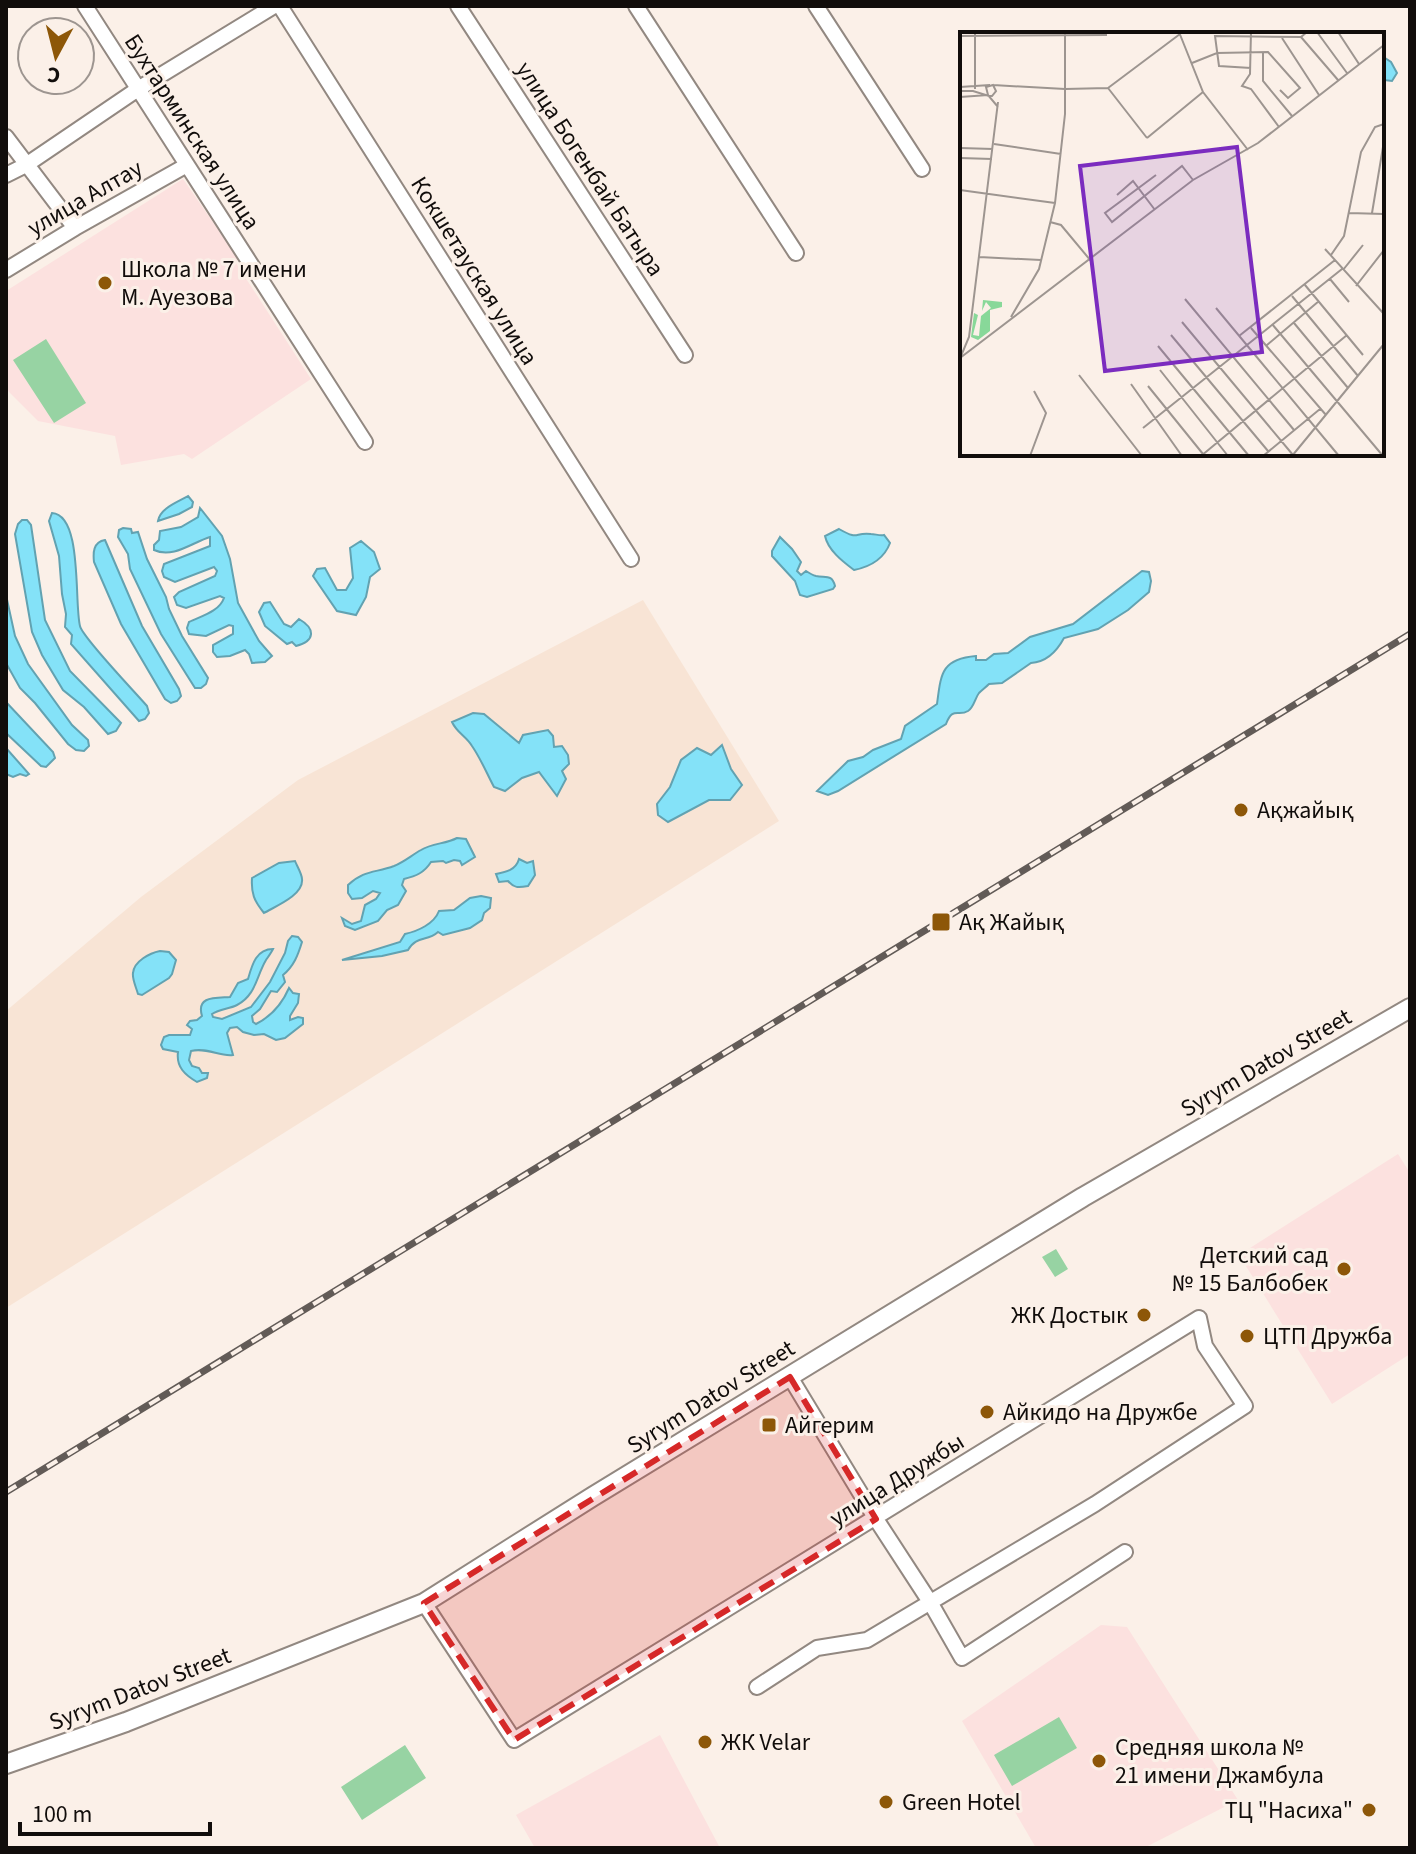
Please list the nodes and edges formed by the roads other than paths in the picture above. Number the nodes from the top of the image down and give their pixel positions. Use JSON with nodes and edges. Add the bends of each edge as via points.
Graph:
{"nodes":[{"id":1,"x":85,"y":6,"type":"edge"},
{"id":2,"x":277,"y":6,"type":"edge"},
{"id":3,"x":458,"y":6,"type":"edge"},
{"id":4,"x":636,"y":6,"type":"edge"},
{"id":5,"x":816,"y":6,"type":"edge"},
{"id":6,"x":138,"y":89,"type":"junction"},
{"id":7,"x":6,"y":137,"type":"edge"},
{"id":8,"x":26,"y":165,"type":"junction"},
{"id":9,"x":187,"y":165,"type":"junction"},
{"id":10,"x":922,"y":169,"type":"dead end"},
{"id":11,"x":6,"y":175,"type":"edge"},
{"id":12,"x":75,"y":228,"type":"junction"},
{"id":13,"x":796,"y":253,"type":"dead end"},
{"id":14,"x":6,"y":270,"type":"edge"},
{"id":15,"x":685,"y":355,"type":"dead end"},
{"id":16,"x":365,"y":442,"type":"dead end"},
{"id":17,"x":631,"y":559,"type":"dead end"},
{"id":18,"x":1410,"y":1008,"type":"edge"},
{"id":19,"x":790,"y":1377,"type":"junction"},
{"id":20,"x":876,"y":1519,"type":"junction"},
{"id":21,"x":1125,"y":1552,"type":"dead end"},
{"id":22,"x":930,"y":1602,"type":"junction"},
{"id":23,"x":424,"y":1603,"type":"junction"},
{"id":24,"x":757,"y":1687,"type":"dead end"},
{"id":25,"x":6,"y":1764,"type":"edge"}],
"edges":[{"from":1,"to":6,"type":"street","name":"Бухтарминская улица"},
{"from":2,"to":6,"type":"street"},
{"from":2,"to":17,"type":"street","name":"Кокшетауская улица"},
{"from":3,"to":15,"type":"street","name":"улица Богенбай Батыра"},
{"from":4,"to":13,"type":"street"},
{"from":5,"to":10,"type":"street"},
{"from":6,"to":8,"type":"street"},
{"from":6,"to":9,"type":"street","name":"Бухтарминская улица"},
{"from":7,"to":8,"type":"street"},
{"from":8,"to":11,"type":"street"},
{"from":8,"to":12,"type":"street"},
{"from":9,"to":12,"type":"street","name":"улица Алтау"},
{"from":9,"to":16,"type":"street","name":"Бухтарминская улица"},
{"from":12,"to":14,"type":"street","name":"улица Алтау"},
{"from":18,"to":19,"type":"main road","name":"Syrym Datov Street","via":[[1089,1192]]},
{"from":19,"to":20,"type":"street"},
{"from":19,"to":23,"type":"main road","name":"Syrym Datov Street"},
{"from":20,"to":22,"type":"street"},
{"from":20,"to":22,"type":"street","name":"улица Дружбы","via":[[1199,1318],[1205,1346],[1245,1406]]},
{"from":20,"to":23,"type":"street","name":"улица Дружбы","via":[[514,1740]]},
{"from":21,"to":22,"type":"street","via":[[962,1658]]},
{"from":22,"to":24,"type":"street","name":"улица Дружбы","via":[[867,1640],[817,1648]]},
{"from":23,"to":25,"type":"main road","name":"Syrym Datov Street"}]}
